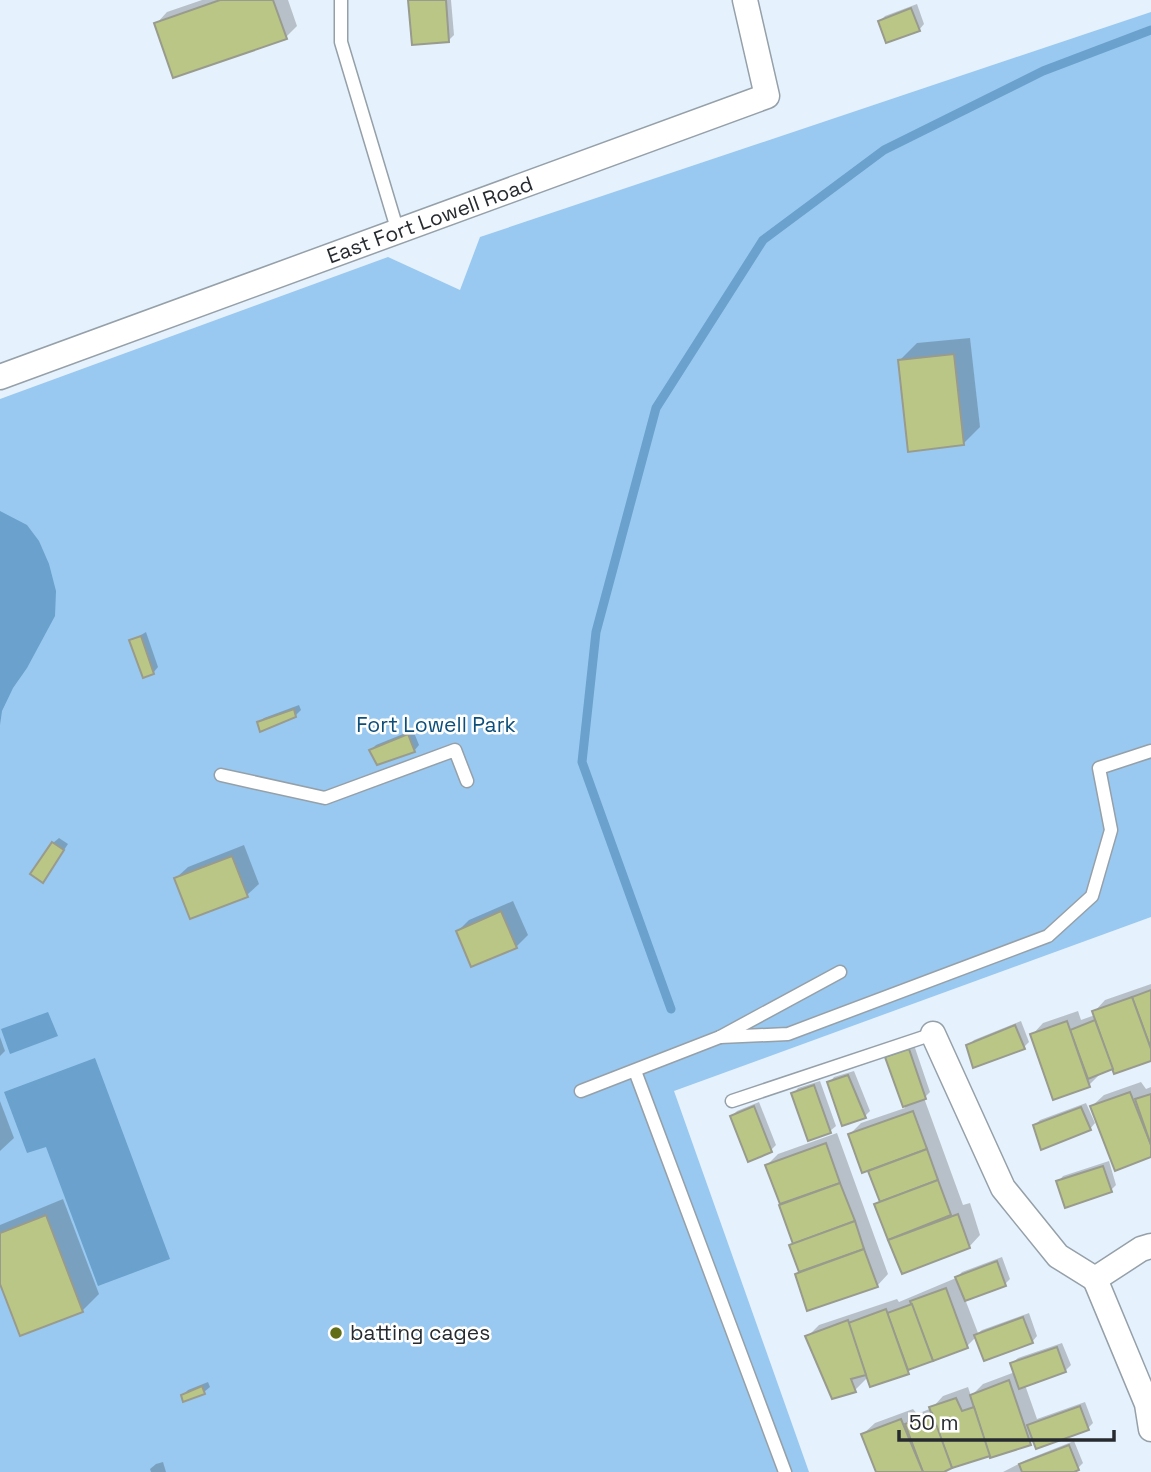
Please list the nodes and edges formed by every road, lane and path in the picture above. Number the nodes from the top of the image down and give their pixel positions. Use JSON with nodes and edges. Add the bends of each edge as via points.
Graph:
{"nodes":[{"id":1,"x":341,"y":0,"type":"edge"},
{"id":2,"x":745,"y":0,"type":"edge"},
{"id":3,"x":398,"y":232,"type":"junction"},
{"id":4,"x":0,"y":377,"type":"edge"},
{"id":5,"x":1151,"y":751,"type":"edge"},
{"id":6,"x":221,"y":775,"type":"dead end"},
{"id":7,"x":467,"y":781,"type":"dead end"},
{"id":8,"x":841,"y":972,"type":"dead end"},
{"id":9,"x":933,"y":1034,"type":"joint"},
{"id":10,"x":720,"y":1037,"type":"junction"},
{"id":11,"x":635,"y":1071,"type":"junction"},
{"id":12,"x":581,"y":1091,"type":"dead end"},
{"id":13,"x":732,"y":1101,"type":"dead end"},
{"id":14,"x":1151,"y":1246,"type":"edge"},
{"id":15,"x":1095,"y":1279,"type":"junction"},
{"id":16,"x":1151,"y":1429,"type":"edge"},
{"id":17,"x":785,"y":1472,"type":"edge"}],
"edges":[{"from":1,"to":3,"type":"lane","via":[[341,42]]},
{"from":2,"to":3,"type":"street","name":"East Fort Lowell Road","via":[[767,96]]},
{"from":3,"to":4,"type":"street","name":"East Fort Lowell Road"},
{"from":5,"to":10,"type":"lane","via":[[1099,768],[1111,830],[1092,896],[1048,936],[788,1034]]},
{"from":6,"to":7,"type":"lane","via":[[325,798],[455,750]]},
{"from":8,"to":10,"type":"lane"},
{"from":9,"to":13,"type":"lane"},
{"from":9,"to":15,"type":"street","via":[[1003,1188],[1058,1256]]},
{"from":10,"to":11,"type":"lane"},
{"from":11,"to":12,"type":"lane"},
{"from":11,"to":17,"type":"lane"},
{"from":14,"to":15,"type":"street"},
{"from":15,"to":16,"type":"street","via":[[1147,1405]]}]}
